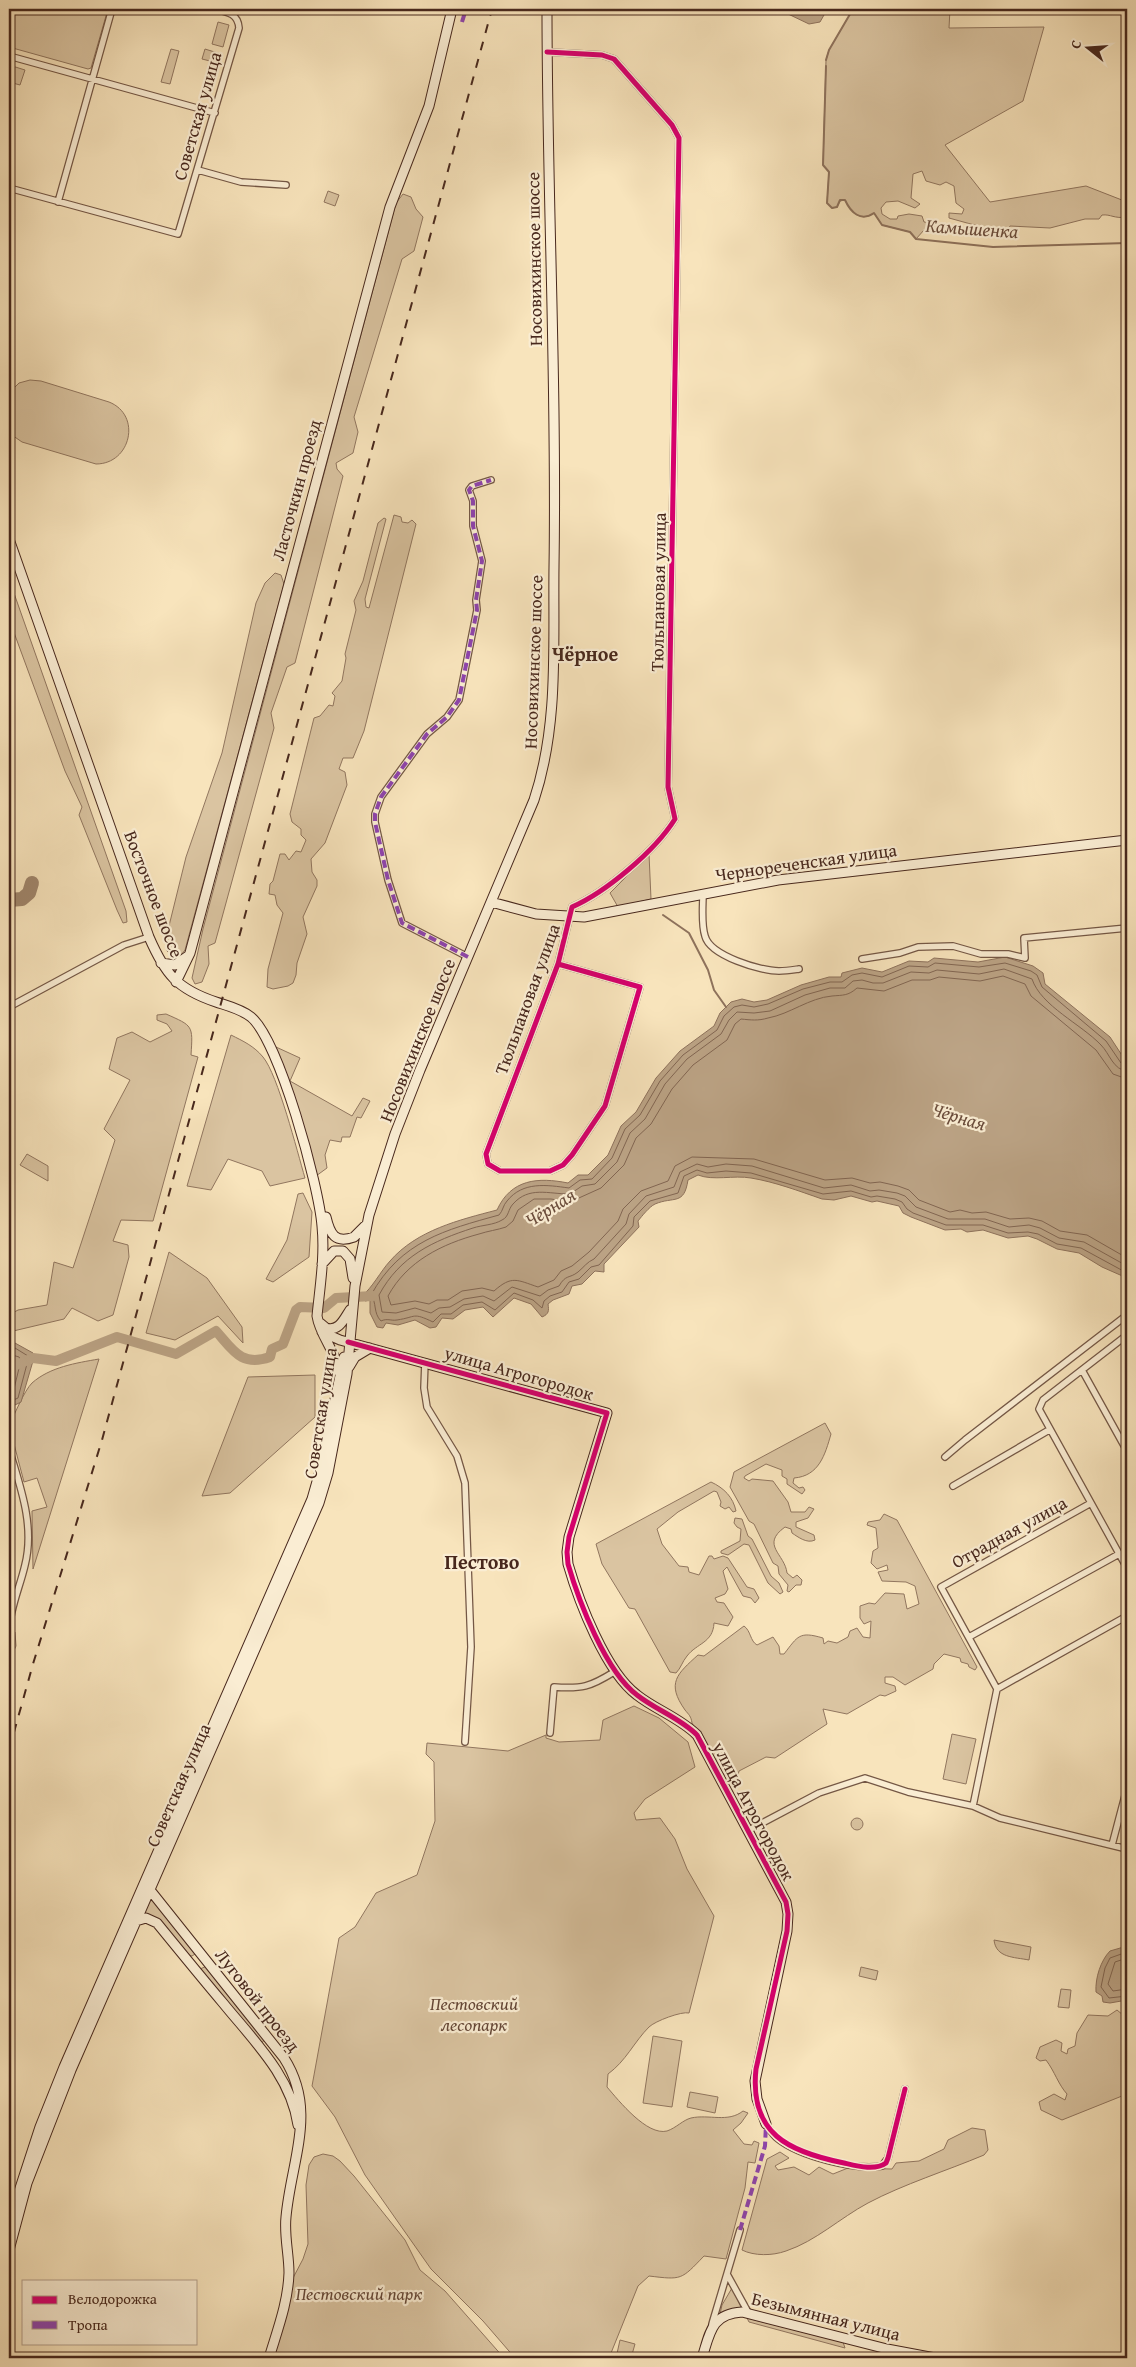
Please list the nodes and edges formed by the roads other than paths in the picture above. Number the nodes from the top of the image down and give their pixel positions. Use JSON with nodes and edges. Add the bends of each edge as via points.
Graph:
{"nodes":[{"id":1,"x":112,"y":9,"type":"edge"},
{"id":2,"x":214,"y":9,"type":"edge"},
{"id":3,"x":452,"y":9,"type":"edge"},
{"id":4,"x":547,"y":9,"type":"edge"},
{"id":5,"x":230,"y":11,"type":"edge"},
{"id":6,"x":547,"y":52,"type":"junction"},
{"id":7,"x":9,"y":56,"type":"edge"},
{"id":8,"x":93,"y":79,"type":"junction"},
{"id":9,"x":215,"y":113,"type":"junction"},
{"id":10,"x":198,"y":170,"type":"junction"},
{"id":11,"x":286,"y":185,"type":"dead end"},
{"id":12,"x":9,"y":188,"type":"edge"},
{"id":13,"x":58,"y":202,"type":"junction"},
{"id":14,"x":491,"y":480,"type":"dead end"},
{"id":15,"x":9,"y":539,"type":"edge"},
{"id":16,"x":1127,"y":840,"type":"edge"},
{"id":17,"x":703,"y":893,"type":"junction"},
{"id":18,"x":491,"y":902,"type":"junction"},
{"id":19,"x":572,"y":907,"type":"junction"},
{"id":20,"x":553,"y":916,"type":"junction"},
{"id":21,"x":571,"y":917,"type":"junction"},
{"id":22,"x":1127,"y":928,"type":"edge"},
{"id":23,"x":149,"y":937,"type":"junction"},
{"id":24,"x":190,"y":953,"type":"junction"},
{"id":25,"x":468,"y":957,"type":"junction"},
{"id":26,"x":862,"y":959,"type":"dead end"},
{"id":27,"x":161,"y":963,"type":"junction"},
{"id":28,"x":558,"y":964,"type":"junction"},
{"id":29,"x":799,"y":969,"type":"dead end"},
{"id":30,"x":176,"y":982,"type":"junction"},
{"id":31,"x":9,"y":1007,"type":"edge"},
{"id":32,"x":317,"y":1190,"type":"junction"},
{"id":33,"x":366,"y":1223,"type":"junction"},
{"id":34,"x":322,"y":1264,"type":"junction"},
{"id":35,"x":355,"y":1286,"type":"junction"},
{"id":36,"x":352,"y":1307,"type":"junction"},
{"id":37,"x":1127,"y":1314,"type":"edge"},
{"id":38,"x":317,"y":1315,"type":"junction"},
{"id":39,"x":322,"y":1332,"type":"junction"},
{"id":40,"x":1127,"y":1335,"type":"edge"},
{"id":41,"x":348,"y":1342,"type":"junction"},
{"id":42,"x":370,"y":1348,"type":"junction"},
{"id":43,"x":425,"y":1361,"type":"junction"},
{"id":44,"x":1082,"y":1370,"type":"junction"},
{"id":45,"x":343,"y":1373,"type":"junction"},
{"id":46,"x":1049,"y":1430,"type":"junction"},
{"id":47,"x":9,"y":1449,"type":"edge"},
{"id":48,"x":1127,"y":1451,"type":"edge"},
{"id":49,"x":945,"y":1457,"type":"dead end"},
{"id":50,"x":953,"y":1486,"type":"dead end"},
{"id":51,"x":1091,"y":1503,"type":"junction"},
{"id":52,"x":1119,"y":1554,"type":"junction"},
{"id":53,"x":1127,"y":1568,"type":"edge"},
{"id":54,"x":1127,"y":1616,"type":"edge"},
{"id":55,"x":9,"y":1631,"type":"edge"},
{"id":56,"x":968,"y":1637,"type":"junction"},
{"id":57,"x":9,"y":1644,"type":"edge"},
{"id":58,"x":9,"y":1652,"type":"edge"},
{"id":59,"x":614,"y":1672,"type":"junction"},
{"id":60,"x":997,"y":1689,"type":"junction"},
{"id":61,"x":550,"y":1733,"type":"dead end"},
{"id":62,"x":465,"y":1742,"type":"dead end"},
{"id":63,"x":1127,"y":1788,"type":"edge"},
{"id":64,"x":973,"y":1806,"type":"junction"},
{"id":65,"x":749,"y":1830,"type":"junction"},
{"id":66,"x":1112,"y":1846,"type":"junction"},
{"id":67,"x":1127,"y":1849,"type":"edge"},
{"id":68,"x":150,"y":1890,"type":"junction"},
{"id":69,"x":136,"y":1921,"type":"junction"},
{"id":70,"x":905,"y":2089,"type":"dead end"},
{"id":71,"x":766,"y":2124,"type":"joint"},
{"id":72,"x":298,"y":2146,"type":"junction"},
{"id":73,"x":9,"y":2222,"type":"edge"},
{"id":74,"x":740,"y":2230,"type":"dead end"},
{"id":75,"x":9,"y":2250,"type":"edge"},
{"id":76,"x":727,"y":2274,"type":"junction"},
{"id":77,"x":748,"y":2312,"type":"junction"},
{"id":78,"x":712,"y":2324,"type":"junction"},
{"id":79,"x":268,"y":2358,"type":"edge"},
{"id":80,"x":702,"y":2358,"type":"edge"},
{"id":81,"x":935,"y":2358,"type":"edge"}],
"edges":[{"from":1,"to":8,"type":"street"},
{"from":2,"to":5,"type":"street"},
{"from":3,"to":24,"type":"main road","name":"Ласточкин проезд","via":[[429,106],[390,207]]},
{"from":4,"to":6,"type":"main road","name":"Носовихинское шоссе"},
{"from":5,"to":9,"type":"street","name":"Советская улица","via":[[238,20],[239,28]]},
{"from":6,"to":18,"type":"main road","name":"Носовихинское шоссе","via":[[554,529],[551,716],[538,786]]},
{"from":6,"to":19,"type":"street","name":"Тюльпановая улица","via":[[602,55],[614,59],[672,125],[679,138],[668,787],[674,819],[659,840],[610,885]]},
{"from":7,"to":8,"type":"street"},
{"from":8,"to":9,"type":"street"},
{"from":8,"to":13,"type":"street"},
{"from":9,"to":10,"type":"street","name":"Советская улица"},
{"from":10,"to":11,"type":"street","via":[[241,182]]},
{"from":10,"to":13,"type":"street","name":"Советская улица","via":[[178,234]]},
{"from":12,"to":13,"type":"street"},
{"from":14,"to":25,"type":"street","via":[[469,490],[473,526],[482,561],[477,610],[459,700],[447,717],[427,734],[381,797],[374,822],[402,923]]},
{"from":15,"to":23,"type":"main road","name":"Восточное шоссе"},
{"from":16,"to":17,"type":"main road","name":"Чернореченская улица","via":[[817,875]]},
{"from":17,"to":21,"type":"main road","name":"Чернореченская улица","via":[[595,916]]},
{"from":17,"to":29,"type":"street","via":[[705,937],[712,947],[750,966],[780,971]]},
{"from":18,"to":20,"type":"main road","name":"Чернореченская улица"},
{"from":18,"to":25,"type":"main road","name":"Носовихинское шоссе"},
{"from":19,"to":20,"type":"street","name":"Тюльпановая улица"},
{"from":19,"to":21,"type":"street","name":"Тюльпановая улица"},
{"from":20,"to":21,"type":"main road","name":"Чернореченская улица"},
{"from":21,"to":28,"type":"street","name":"Тюльпановая улица"},
{"from":22,"to":26,"type":"street","via":[[1024,938],[1025,958],[981,954],[953,946],[918,947]]},
{"from":23,"to":27,"type":"main road","name":"Восточное шоссе"},
{"from":23,"to":31,"type":"street","via":[[124,945]]},
{"from":24,"to":27,"type":"main road","via":[[175,965]]},
{"from":24,"to":30,"type":"main road","name":"Ласточкин проезд"},
{"from":25,"to":33,"type":"main road","name":"Носовихинское шоссе","via":[[412,1089]]},
{"from":27,"to":30,"type":"main road","name":"Восточное шоссе"},
{"from":28,"to":28,"type":"street","name":"Тюльпановая улица","via":[[486,1154],[488,1164],[500,1171],[550,1171],[563,1165],[572,1155],[606,1106],[640,987]]},
{"from":30,"to":32,"type":"main road","name":"Восточное шоссе","via":[[195,995],[246,1014],[260,1026],[275,1055]]},
{"from":32,"to":33,"type":"main road","via":[[330,1232],[335,1238],[348,1240]]},
{"from":32,"to":34,"type":"main road","name":"Восточное шоссе","via":[[322,1226]]},
{"from":33,"to":35,"type":"main road","name":"Носовихинское шоссе"},
{"from":34,"to":35,"type":"main road","via":[[334,1251],[344,1251],[351,1262]]},
{"from":34,"to":38,"type":"main road","name":"Восточное шоссе"},
{"from":35,"to":36,"type":"main road","name":"Носовихинское шоссе"},
{"from":36,"to":38,"type":"main road","via":[[341,1324],[332,1329],[324,1327]]},
{"from":36,"to":41,"type":"main road","name":"Носовихинское шоссе"},
{"from":36,"to":42,"type":"main road","via":[[356,1333]]},
{"from":37,"to":49,"type":"street"},
{"from":38,"to":39,"type":"main road","name":"Восточное шоссе"},
{"from":39,"to":41,"type":"main road"},
{"from":39,"to":45,"type":"main road","name":"Восточное шоссе"},
{"from":40,"to":44,"type":"street"},
{"from":41,"to":42,"type":"main road","name":"улица Агрогородок"},
{"from":41,"to":45,"type":"main road","name":"Советская улица"},
{"from":42,"to":43,"type":"main road","name":"улица Агрогородок"},
{"from":42,"to":45,"type":"main road","via":[[355,1357]]},
{"from":43,"to":59,"type":"main road","name":"улица Агрогородок","via":[[607,1413],[569,1537],[567,1558],[602,1650]]},
{"from":43,"to":62,"type":"street","via":[[424,1388],[428,1407],[457,1456],[465,1483],[471,1647]]},
{"from":44,"to":46,"type":"street","via":[[1040,1405],[1040,1414]]},
{"from":44,"to":48,"type":"street"},
{"from":45,"to":68,"type":"main road","name":"Советская улица","via":[[328,1473],[319,1502]]},
{"from":45,"to":73,"type":"main road","name":"Советская улица","via":[[312,1499],[64,2068],[23,2172]]},
{"from":46,"to":50,"type":"street"},
{"from":46,"to":51,"type":"street"},
{"from":47,"to":55,"type":"street","via":[[26,1505],[28,1534],[26,1563],[9,1618]]},
{"from":51,"to":52,"type":"street"},
{"from":51,"to":56,"type":"street","name":"Отрадная улица","via":[[941,1587]]},
{"from":52,"to":53,"type":"street"},
{"from":52,"to":56,"type":"street"},
{"from":54,"to":60,"type":"street"},
{"from":56,"to":60,"type":"street"},
{"from":57,"to":58,"type":"street"},
{"from":59,"to":61,"type":"street","via":[[580,1688],[554,1687]]},
{"from":59,"to":65,"type":"main road","name":"улица Агрогородок","via":[[635,1694],[697,1735]]},
{"from":60,"to":64,"type":"street"},
{"from":63,"to":66,"type":"street"},
{"from":64,"to":65,"type":"street","via":[[858,1779],[819,1793]]},
{"from":64,"to":66,"type":"street","via":[[1000,1818]]},
{"from":65,"to":71,"type":"main road","name":"улица Агрогородок","via":[[784,1896],[788,1914],[755,2081],[757,2100]]},
{"from":66,"to":67,"type":"street"},
{"from":68,"to":69,"type":"main road","name":"Советская улица"},
{"from":68,"to":72,"type":"main road","name":"Луговой проезд","via":[[290,2068],[302,2108]]},
{"from":69,"to":72,"type":"main road","name":"Луговой проезд","via":[[146,1918],[157,1923],[258,2045],[286,2085],[298,2123]]},
{"from":69,"to":75,"type":"main road","name":"Советская улица","via":[[46,2130]]},
{"from":70,"to":71,"type":"street","name":"улица Агрогородок","via":[[888,2158],[882,2166],[856,2165],[804,2153],[777,2139]]},
{"from":72,"to":79,"type":"main road","name":"Луговой проезд","via":[[285,2219],[288,2285],[285,2306]]},
{"from":74,"to":76,"type":"street"},
{"from":76,"to":77,"type":"street"},
{"from":76,"to":78,"type":"street"},
{"from":77,"to":78,"type":"main road","name":"Безымянная улица","via":[[730,2314]]},
{"from":77,"to":81,"type":"main road","name":"Безымянная улица","via":[[886,2349]]},
{"from":78,"to":80,"type":"main road"}]}
